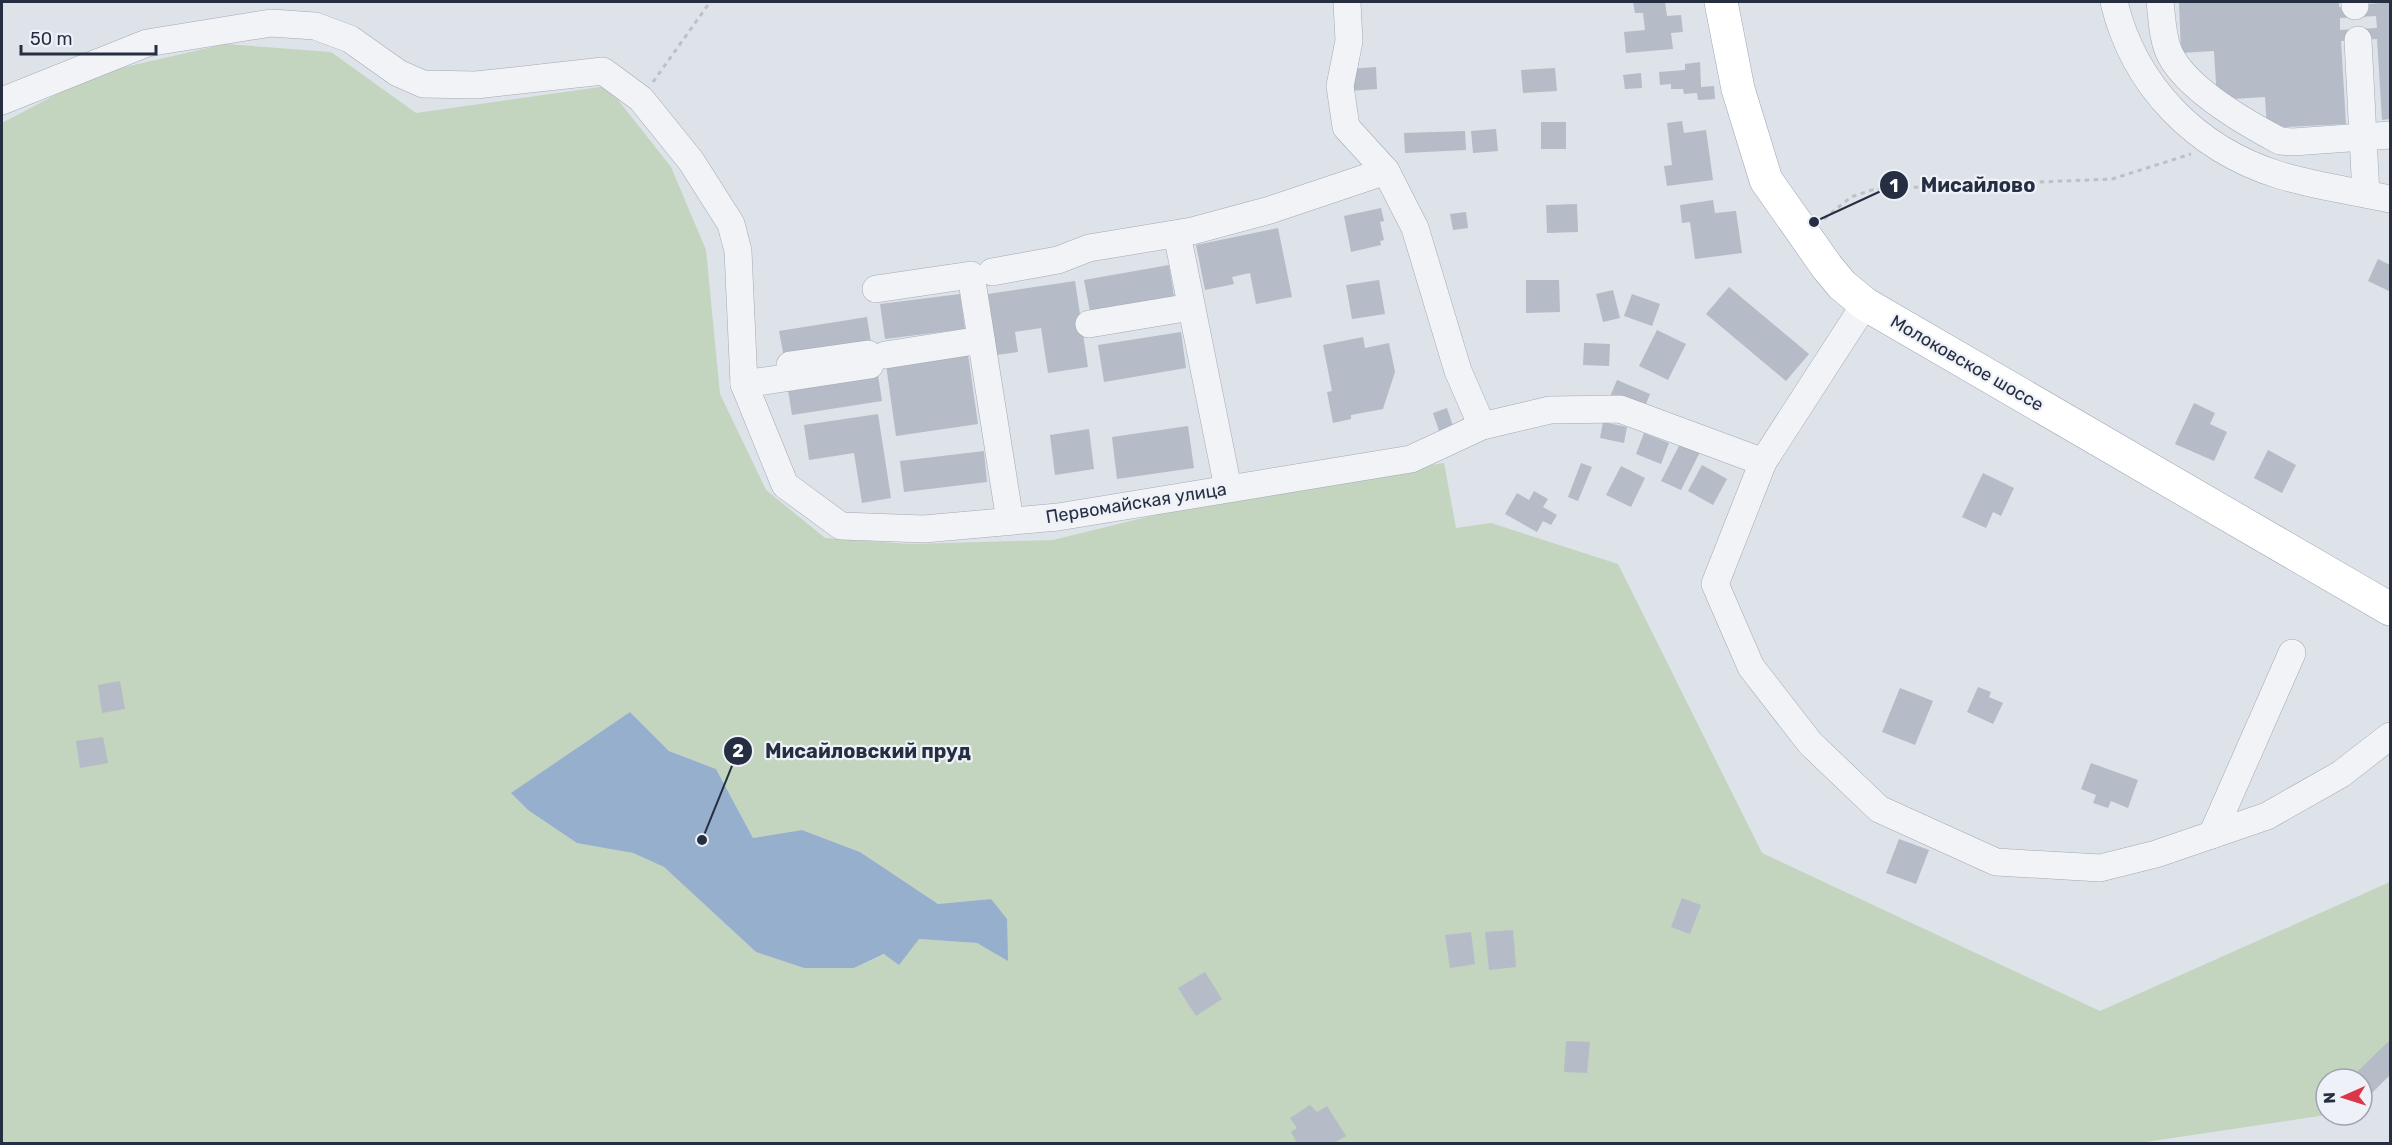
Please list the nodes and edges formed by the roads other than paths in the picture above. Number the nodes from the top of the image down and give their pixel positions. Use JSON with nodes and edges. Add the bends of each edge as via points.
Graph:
{"nodes":[{"id":1,"x":1347,"y":2,"type":"edge"},
{"id":2,"x":1721,"y":2,"type":"edge"},
{"id":3,"x":2115,"y":2,"type":"edge"},
{"id":4,"x":2160,"y":2,"type":"edge"},
{"id":5,"x":2356,"y":19,"type":"edge"},
{"id":6,"x":2,"y":101,"type":"edge"},
{"id":7,"x":2391,"y":135,"type":"edge"},
{"id":8,"x":2363,"y":136,"type":"junction"},
{"id":9,"x":1386,"y":171,"type":"junction"},
{"id":10,"x":2378,"y":196,"type":"edge"},
{"id":11,"x":1177,"y":234,"type":"junction"},
{"id":12,"x":992,"y":272,"type":"dead end"},
{"id":13,"x":876,"y":289,"type":"dead end"},
{"id":14,"x":1865,"y":304,"type":"junction"},
{"id":15,"x":1191,"y":307,"type":"junction"},
{"id":16,"x":1089,"y":324,"type":"dead end"},
{"id":17,"x":981,"y":340,"type":"junction"},
{"id":18,"x":885,"y":355,"type":"dead end"},
{"id":19,"x":792,"y":377,"type":"dead end"},
{"id":20,"x":744,"y":384,"type":"junction"},
{"id":21,"x":1482,"y":426,"type":"junction"},
{"id":22,"x":1763,"y":462,"type":"junction"},
{"id":23,"x":1228,"y":488,"type":"junction"},
{"id":24,"x":1010,"y":521,"type":"junction"},
{"id":25,"x":2378,"y":603,"type":"edge"},
{"id":26,"x":2391,"y":615,"type":"edge"},
{"id":27,"x":2292,"y":654,"type":"dead end"},
{"id":28,"x":2391,"y":736,"type":"edge"},
{"id":29,"x":2212,"y":835,"type":"junction"}],
"edges":[{"from":1,"to":9,"type":"street","via":[[1349,41],[1340,86],[1346,127]]},
{"from":2,"to":14,"type":"main road","name":"Молоковское шоссе","via":[[1738,89],[1766,180],[1827,267]]},
{"from":3,"to":10,"type":"street","via":[[2130,51],[2155,92],[2208,142],[2278,175]]},
{"from":4,"to":8,"type":"street","via":[[2167,49],[2177,66],[2206,93],[2280,141]]},
{"from":5,"to":8,"type":"street"},
{"from":6,"to":20,"type":"street","name":"Первомайская улица","via":[[147,43],[270,23],[315,26],[350,39],[398,73],[423,84],[476,85],[603,71],[641,99],[691,161],[732,224],[738,251]]},
{"from":7,"to":8,"type":"street"},
{"from":8,"to":10,"type":"street"},
{"from":9,"to":11,"type":"street","via":[[1270,210]]},
{"from":9,"to":21,"type":"street","via":[[1415,228],[1458,371]]},
{"from":11,"to":12,"type":"street","via":[[1089,248],[1058,261]]},
{"from":11,"to":15,"type":"street"},
{"from":13,"to":17,"type":"street","via":[[971,275]]},
{"from":14,"to":22,"type":"street"},
{"from":14,"to":25,"type":"main road","name":"Молоковское шоссе"},
{"from":15,"to":16,"type":"street"},
{"from":15,"to":23,"type":"street"},
{"from":17,"to":18,"type":"street"},
{"from":17,"to":24,"type":"street"},
{"from":19,"to":20,"type":"street"},
{"from":20,"to":24,"type":"street","name":"Первомайская улица","via":[[785,484],[840,526],[924,529]]},
{"from":21,"to":22,"type":"street","name":"Первомайская улица","via":[[1550,410],[1620,409]]},
{"from":21,"to":23,"type":"street","name":"Первомайская улица","via":[[1411,459]]},
{"from":22,"to":29,"type":"street","via":[[1715,584],[1751,667],[1810,743],[1879,809],[1996,862],[2100,868]]},
{"from":23,"to":24,"type":"street","name":"Первомайская улица","via":[[1058,517]]},
{"from":25,"to":26,"type":"main road","name":"Молоковское шоссе"},
{"from":27,"to":29,"type":"street"},
{"from":28,"to":29,"type":"street","via":[[2341,774],[2267,816]]}]}
